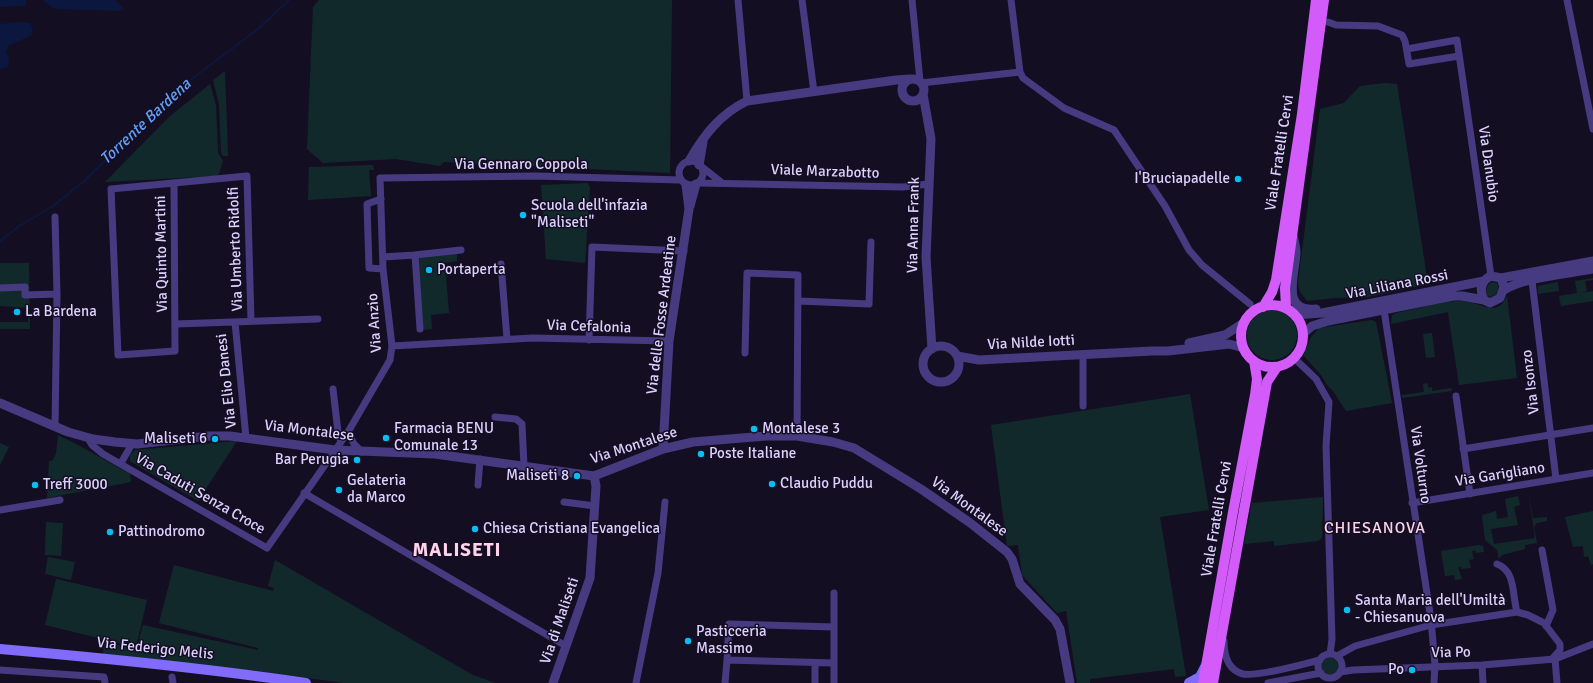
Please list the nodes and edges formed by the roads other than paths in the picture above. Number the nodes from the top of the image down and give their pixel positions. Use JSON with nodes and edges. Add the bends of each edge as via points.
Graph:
{"nodes":[{"id":1,"x":738,"y":0,"type":"edge"},
{"id":2,"x":802,"y":0,"type":"edge"},
{"id":3,"x":912,"y":0,"type":"edge"},
{"id":4,"x":1012,"y":0,"type":"edge"},
{"id":5,"x":1316,"y":0,"type":"edge"},
{"id":6,"x":1324,"y":0,"type":"edge"},
{"id":7,"x":1567,"y":0,"type":"edge"},
{"id":8,"x":1328,"y":22,"type":"dead end"},
{"id":9,"x":1407,"y":49,"type":"junction"},
{"id":10,"x":1459,"y":56,"type":"junction"},
{"id":11,"x":1020,"y":72,"type":"junction"},
{"id":12,"x":880,"y":83,"type":"junction"},
{"id":13,"x":920,"y":83,"type":"junction"},
{"id":14,"x":1593,"y":87,"type":"edge"},
{"id":15,"x":1585,"y":88,"type":"junction"},
{"id":16,"x":814,"y":92,"type":"junction"},
{"id":17,"x":902,"y":94,"type":"junction"},
{"id":18,"x":747,"y":101,"type":"junction"},
{"id":19,"x":911,"y":101,"type":"junction"},
{"id":20,"x":926,"y":120,"type":"junction"},
{"id":21,"x":1593,"y":129,"type":"edge"},
{"id":22,"x":704,"y":139,"type":"junction"},
{"id":23,"x":689,"y":161,"type":"junction"},
{"id":24,"x":700,"y":166,"type":"junction"},
{"id":25,"x":678,"y":173,"type":"junction"},
{"id":26,"x":380,"y":178,"type":"joint"},
{"id":27,"x":661,"y":180,"type":"junction"},
{"id":28,"x":722,"y":182,"type":"junction"},
{"id":29,"x":683,"y":183,"type":"junction"},
{"id":30,"x":174,"y":184,"type":"junction"},
{"id":31,"x":698,"y":184,"type":"junction"},
{"id":32,"x":928,"y":184,"type":"junction"},
{"id":33,"x":381,"y":199,"type":"junction"},
{"id":34,"x":689,"y":209,"type":"junction"},
{"id":35,"x":55,"y":217,"type":"dead end"},
{"id":36,"x":1293,"y":236,"type":"junction"},
{"id":37,"x":871,"y":242,"type":"dead end"},
{"id":38,"x":461,"y":250,"type":"dead end"},
{"id":39,"x":684,"y":250,"type":"junction"},
{"id":40,"x":415,"y":255,"type":"junction"},
{"id":41,"x":383,"y":257,"type":"junction"},
{"id":42,"x":1593,"y":261,"type":"edge"},
{"id":43,"x":501,"y":264,"type":"dead end"},
{"id":44,"x":384,"y":269,"type":"junction"},
{"id":45,"x":1593,"y":269,"type":"edge"},
{"id":46,"x":1501,"y":278,"type":"junction"},
{"id":47,"x":1488,"y":279,"type":"junction"},
{"id":48,"x":1532,"y":281,"type":"junction"},
{"id":49,"x":0,"y":288,"type":"edge"},
{"id":50,"x":1504,"y":290,"type":"junction"},
{"id":51,"x":57,"y":294,"type":"junction"},
{"id":52,"x":1484,"y":300,"type":"junction"},
{"id":53,"x":798,"y":302,"type":"junction"},
{"id":54,"x":1250,"y":304,"type":"dead end"},
{"id":55,"x":1263,"y":307,"type":"junction"},
{"id":56,"x":1357,"y":307,"type":"junction"},
{"id":57,"x":1286,"y":308,"type":"junction"},
{"id":58,"x":1384,"y":310,"type":"junction"},
{"id":59,"x":1295,"y":315,"type":"junction"},
{"id":60,"x":1317,"y":318,"type":"junction"},
{"id":61,"x":318,"y":319,"type":"dead end"},
{"id":62,"x":252,"y":321,"type":"junction"},
{"id":63,"x":235,"y":322,"type":"junction"},
{"id":64,"x":1245,"y":322,"type":"junction"},
{"id":65,"x":176,"y":324,"type":"junction"},
{"id":66,"x":420,"y":329,"type":"dead end"},
{"id":67,"x":932,"y":330,"type":"junction"},
{"id":68,"x":1303,"y":334,"type":"junction"},
{"id":69,"x":507,"y":339,"type":"junction"},
{"id":70,"x":589,"y":340,"type":"junction"},
{"id":71,"x":669,"y":341,"type":"junction"},
{"id":72,"x":392,"y":346,"type":"junction"},
{"id":73,"x":943,"y":346,"type":"junction"},
{"id":74,"x":1244,"y":348,"type":"junction"},
{"id":75,"x":932,"y":349,"type":"junction"},
{"id":76,"x":1152,"y":350,"type":"junction"},
{"id":77,"x":745,"y":353,"type":"dead end"},
{"id":78,"x":1083,"y":354,"type":"junction"},
{"id":79,"x":957,"y":356,"type":"junction"},
{"id":80,"x":1294,"y":358,"type":"junction"},
{"id":81,"x":979,"y":360,"type":"junction"},
{"id":82,"x":1254,"y":361,"type":"junction"},
{"id":83,"x":1276,"y":367,"type":"junction"},
{"id":84,"x":958,"y":368,"type":"junction"},
{"id":85,"x":333,"y":389,"type":"dead end"},
{"id":86,"x":1456,"y":396,"type":"dead end"},
{"id":87,"x":0,"y":403,"type":"edge"},
{"id":88,"x":1083,"y":406,"type":"dead end"},
{"id":89,"x":495,"y":417,"type":"dead end"},
{"id":90,"x":55,"y":427,"type":"junction"},
{"id":91,"x":1593,"y":428,"type":"edge"},
{"id":92,"x":348,"y":432,"type":"junction"},
{"id":93,"x":1550,"y":435,"type":"junction"},
{"id":94,"x":797,"y":436,"type":"junction"},
{"id":95,"x":88,"y":438,"type":"junction"},
{"id":96,"x":246,"y":438,"type":"junction"},
{"id":97,"x":342,"y":442,"type":"junction"},
{"id":98,"x":132,"y":444,"type":"junction"},
{"id":99,"x":663,"y":449,"type":"junction"},
{"id":100,"x":1463,"y":449,"type":"junction"},
{"id":101,"x":335,"y":450,"type":"junction"},
{"id":102,"x":362,"y":452,"type":"junction"},
{"id":103,"x":480,"y":459,"type":"junction"},
{"id":104,"x":121,"y":463,"type":"junction"},
{"id":105,"x":524,"y":466,"type":"junction"},
{"id":106,"x":1593,"y":473,"type":"edge"},
{"id":107,"x":594,"y":476,"type":"junction"},
{"id":108,"x":1556,"y":479,"type":"junction"},
{"id":109,"x":478,"y":485,"type":"dead end"},
{"id":110,"x":304,"y":493,"type":"junction"},
{"id":111,"x":1470,"y":494,"type":"junction"},
{"id":112,"x":60,"y":500,"type":"dead end"},
{"id":113,"x":564,"y":502,"type":"dead end"},
{"id":114,"x":665,"y":502,"type":"dead end"},
{"id":115,"x":1412,"y":503,"type":"junction"},
{"id":116,"x":595,"y":506,"type":"junction"},
{"id":117,"x":0,"y":510,"type":"edge"},
{"id":118,"x":1542,"y":550,"type":"dead end"},
{"id":119,"x":1497,"y":564,"type":"dead end"},
{"id":120,"x":834,"y":594,"type":"dead end"},
{"id":121,"x":1517,"y":612,"type":"junction"},
{"id":122,"x":1431,"y":624,"type":"junction"},
{"id":123,"x":1546,"y":626,"type":"junction"},
{"id":124,"x":834,"y":627,"type":"junction"},
{"id":125,"x":1223,"y":634,"type":"junction"},
{"id":126,"x":1593,"y":644,"type":"edge"},
{"id":127,"x":566,"y":646,"type":"junction"},
{"id":128,"x":0,"y":649,"type":"edge"},
{"id":129,"x":1334,"y":655,"type":"junction"},
{"id":130,"x":1556,"y":658,"type":"junction"},
{"id":131,"x":726,"y":660,"type":"junction"},
{"id":132,"x":1320,"y":660,"type":"junction"},
{"id":133,"x":1207,"y":662,"type":"junction"},
{"id":134,"x":815,"y":663,"type":"junction"},
{"id":135,"x":834,"y":663,"type":"junction"},
{"id":136,"x":1435,"y":665,"type":"junction"},
{"id":137,"x":1482,"y":665,"type":"junction"},
{"id":138,"x":0,"y":670,"type":"edge"},
{"id":139,"x":1321,"y":673,"type":"junction"},
{"id":140,"x":1340,"y":673,"type":"junction"},
{"id":141,"x":104,"y":680,"type":"edge"},
{"id":142,"x":1330,"y":680,"type":"edge"},
{"id":143,"x":554,"y":682,"type":"edge"},
{"id":144,"x":306,"y":683,"type":"edge"},
{"id":145,"x":636,"y":683,"type":"edge"},
{"id":146,"x":726,"y":683,"type":"edge"},
{"id":147,"x":815,"y":683,"type":"edge"},
{"id":148,"x":834,"y":683,"type":"edge"},
{"id":149,"x":1070,"y":683,"type":"edge"},
{"id":150,"x":1189,"y":683,"type":"edge"},
{"id":151,"x":1203,"y":683,"type":"edge"},
{"id":152,"x":1213,"y":683,"type":"edge"},
{"id":153,"x":1268,"y":683,"type":"edge"},
{"id":154,"x":1340,"y":683,"type":"edge"},
{"id":155,"x":1434,"y":683,"type":"edge"},
{"id":156,"x":1483,"y":683,"type":"edge"},
{"id":157,"x":1556,"y":683,"type":"edge"}],
"edges":[{"from":1,"to":18,"type":"street"},
{"from":2,"to":16,"type":"street"},
{"from":3,"to":13,"type":"street"},
{"from":4,"to":11,"type":"street"},
{"from":5,"to":55,"type":"main road","name":"Viale Fratelli Cervi","via":[[1302,114],[1276,280]]},
{"from":6,"to":36,"type":"main road","name":"Viale Fratelli Cervi"},
{"from":7,"to":15,"type":"street"},
{"from":8,"to":9,"type":"street","via":[[1336,26],[1378,26],[1392,30],[1402,35]]},
{"from":9,"to":10,"type":"street","via":[[1409,64]]},
{"from":9,"to":10,"type":"street","name":"Via Danubio","via":[[1457,40]]},
{"from":10,"to":47,"type":"street","name":"Via Danubio"},
{"from":11,"to":13,"type":"street"},
{"from":11,"to":54,"type":"street","via":[[1023,78],[1064,108],[1114,130],[1164,206],[1189,250],[1202,265]]},
{"from":12,"to":13,"type":"street"},
{"from":12,"to":16,"type":"street"},
{"from":12,"to":17,"type":"street","name":"Via Anna Frank","via":[[892,86]]},
{"from":13,"to":17,"type":"street","via":[[902,87]]},
{"from":13,"to":19,"type":"street","via":[[918,100]]},
{"from":13,"to":20,"type":"street","name":"Via Anna Frank"},
{"from":14,"to":15,"type":"street"},
{"from":15,"to":21,"type":"street"},
{"from":16,"to":18,"type":"street"},
{"from":17,"to":19,"type":"street","name":"Via Anna Frank"},
{"from":18,"to":22,"type":"street","via":[[720,118]]},
{"from":19,"to":20,"type":"street","name":"Via Anna Frank"},
{"from":20,"to":32,"type":"street","name":"Via Anna Frank","via":[[931,140]]},
{"from":22,"to":23,"type":"street"},
{"from":22,"to":24,"type":"street"},
{"from":23,"to":24,"type":"street"},
{"from":23,"to":25,"type":"street","via":[[680,166]]},
{"from":24,"to":28,"type":"street"},
{"from":24,"to":31,"type":"street","via":[[702,177]]},
{"from":25,"to":27,"type":"street","name":"Via Gennaro Coppola"},
{"from":25,"to":29,"type":"street"},
{"from":26,"to":27,"type":"street","name":"Via Gennaro Coppola","via":[[536,176]]},
{"from":26,"to":33,"type":"street","name":"Via Anzio"},
{"from":27,"to":29,"type":"street","name":"Via Gennaro Coppola"},
{"from":28,"to":31,"type":"street","name":"Viale Marzabotto"},
{"from":28,"to":32,"type":"street","name":"Viale Marzabotto","via":[[903,187]]},
{"from":29,"to":31,"type":"street"},
{"from":29,"to":34,"type":"street","name":"Via delle Fosse Ardeatine"},
{"from":30,"to":62,"type":"street","name":"Via Umberto Ridolfi","via":[[247,176]]},
{"from":30,"to":65,"type":"street","name":"Via Quinto Martini"},
{"from":30,"to":65,"type":"street","name":"Via Quinto Martini","via":[[111,188],[118,355],[175,351]]},
{"from":31,"to":34,"type":"street","name":"Via delle Fosse Ardeatine"},
{"from":32,"to":67,"type":"street","name":"Via Anna Frank","via":[[927,292]]},
{"from":33,"to":41,"type":"street","name":"Via Anzio"},
{"from":33,"to":44,"type":"street","via":[[367,204],[369,268]]},
{"from":34,"to":39,"type":"street","name":"Via delle Fosse Ardeatine"},
{"from":35,"to":51,"type":"street"},
{"from":36,"to":56,"type":"street","via":[[1296,252],[1292,291],[1295,302],[1311,310],[1338,305]]},
{"from":36,"to":57,"type":"main road","name":"Viale Fratelli Cervi","via":[[1285,288]]},
{"from":37,"to":53,"type":"street","via":[[869,304]]},
{"from":38,"to":40,"type":"street"},
{"from":39,"to":70,"type":"street","via":[[592,247]]},
{"from":39,"to":71,"type":"street","name":"Via delle Fosse Ardeatine"},
{"from":40,"to":41,"type":"street"},
{"from":40,"to":66,"type":"street"},
{"from":41,"to":44,"type":"street","name":"Via Anzio"},
{"from":42,"to":46,"type":"street","name":"Via Liliana Rossi"},
{"from":43,"to":69,"type":"street"},
{"from":44,"to":72,"type":"street","name":"Via Anzio"},
{"from":45,"to":48,"type":"street","name":"Via Liliana Rossi"},
{"from":46,"to":47,"type":"street","name":"Via Liliana Rossi"},
{"from":46,"to":50,"type":"street"},
{"from":47,"to":52,"type":"street","via":[[1481,292]]},
{"from":47,"to":56,"type":"street","name":"Via Liliana Rossi"},
{"from":48,"to":50,"type":"street","name":"Via Liliana Rossi"},
{"from":48,"to":93,"type":"street","name":"Via Isonzo"},
{"from":49,"to":51,"type":"street","via":[[25,287],[25,295]]},
{"from":50,"to":52,"type":"street","name":"Via Liliana Rossi","via":[[1500,298],[1494,302]]},
{"from":51,"to":90,"type":"street"},
{"from":52,"to":58,"type":"street","name":"Via Liliana Rossi","via":[[1453,296]]},
{"from":53,"to":77,"type":"street","via":[[798,275],[747,273]]},
{"from":53,"to":94,"type":"street"},
{"from":55,"to":57,"type":"main road","via":[[1275,305]]},
{"from":55,"to":64,"type":"main road","name":"Viale Fratelli Cervi","via":[[1251,314]]},
{"from":56,"to":60,"type":"street","name":"Via Liliana Rossi"},
{"from":57,"to":59,"type":"main road"},
{"from":58,"to":60,"type":"street","name":"Via Liliana Rossi"},
{"from":58,"to":115,"type":"street","name":"Via Volturno"},
{"from":59,"to":60,"type":"street"},
{"from":59,"to":68,"type":"main road","via":[[1301,324]]},
{"from":60,"to":68,"type":"street"},
{"from":61,"to":62,"type":"street"},
{"from":62,"to":63,"type":"street"},
{"from":63,"to":65,"type":"street"},
{"from":63,"to":96,"type":"street","name":"Via Elio Danesi"},
{"from":64,"to":74,"type":"main road","via":[[1241,337]]},
{"from":64,"to":76,"type":"street","via":[[1225,336]]},
{"from":67,"to":73,"type":"street"},
{"from":67,"to":75,"type":"street","name":"Via Anna Frank"},
{"from":68,"to":80,"type":"main road","via":[[1301,347]]},
{"from":69,"to":70,"type":"street","name":"Via Cefalonia"},
{"from":69,"to":72,"type":"street","name":"Via Cefalonia"},
{"from":70,"to":71,"type":"street","name":"Via Cefalonia"},
{"from":71,"to":99,"type":"street","name":"Via delle Fosse Ardeatine"},
{"from":72,"to":92,"type":"street","name":"Via Anzio","via":[[388,366]]},
{"from":73,"to":75,"type":"street"},
{"from":73,"to":79,"type":"street"},
{"from":74,"to":76,"type":"street","via":[[1229,344],[1168,351]]},
{"from":74,"to":82,"type":"main road","name":"Viale Fratelli Cervi"},
{"from":75,"to":84,"type":"street","via":[[923,363],[930,378],[941,382],[947,381],[956,374]]},
{"from":76,"to":78,"type":"street","name":"Via Nilde Iotti"},
{"from":78,"to":81,"type":"street","name":"Via Nilde Iotti"},
{"from":78,"to":88,"type":"street","name":"Via Nilde Iotti"},
{"from":79,"to":81,"type":"street"},
{"from":79,"to":84,"type":"street"},
{"from":80,"to":83,"type":"main road"},
{"from":80,"to":129,"type":"street","via":[[1316,379],[1329,402],[1326,446]]},
{"from":81,"to":84,"type":"street"},
{"from":82,"to":83,"type":"main road"},
{"from":82,"to":133,"type":"main road","name":"Viale Fratelli Cervi","via":[[1257,379],[1255,395]]},
{"from":83,"to":125,"type":"main road","name":"Viale Fratelli Cervi","via":[[1267,382]]},
{"from":85,"to":97,"type":"street","via":[[338,432]]},
{"from":86,"to":100,"type":"street"},
{"from":87,"to":90,"type":"street","name":"Via Montalese"},
{"from":89,"to":105,"type":"street","via":[[516,419],[522,424]]},
{"from":90,"to":95,"type":"street","name":"Via Montalese"},
{"from":91,"to":93,"type":"street"},
{"from":92,"to":97,"type":"street","name":"Via Anzio"},
{"from":92,"to":102,"type":"street"},
{"from":93,"to":100,"type":"street"},
{"from":93,"to":108,"type":"street","name":"Via Isonzo"},
{"from":94,"to":99,"type":"street","name":"Via Montalese","via":[[693,442]]},
{"from":94,"to":149,"type":"street","name":"Via Montalese","via":[[854,448],[944,504],[1007,552],[1020,584],[1055,620],[1060,630]]},
{"from":95,"to":98,"type":"street","name":"Via Montalese"},
{"from":95,"to":104,"type":"street","name":"Via Caduti Senza Croce","via":[[97,450]]},
{"from":96,"to":98,"type":"street","name":"Via Montalese","via":[[209,436]]},
{"from":96,"to":101,"type":"street","name":"Via Montalese"},
{"from":97,"to":101,"type":"street","name":"Via Anzio"},
{"from":98,"to":104,"type":"street","name":"Via Caduti Senza Croce"},
{"from":99,"to":107,"type":"street","name":"Via Montalese"},
{"from":100,"to":111,"type":"street"},
{"from":101,"to":102,"type":"street","name":"Via Montalese"},
{"from":101,"to":110,"type":"street","name":"Via Caduti Senza Croce"},
{"from":102,"to":103,"type":"street","name":"Via Montalese","via":[[435,454]]},
{"from":103,"to":105,"type":"street","name":"Via Montalese"},
{"from":103,"to":109,"type":"street"},
{"from":104,"to":110,"type":"street","name":"Via Caduti Senza Croce","via":[[267,548]]},
{"from":105,"to":107,"type":"street","name":"Via Montalese"},
{"from":106,"to":108,"type":"street","name":"Via Garigliano"},
{"from":107,"to":116,"type":"street","name":"Via di Maliseti"},
{"from":108,"to":111,"type":"street","name":"Via Garigliano"},
{"from":110,"to":127,"type":"street"},
{"from":111,"to":115,"type":"street","name":"Via Garigliano"},
{"from":112,"to":117,"type":"street"},
{"from":113,"to":116,"type":"street"},
{"from":114,"to":145,"type":"street","via":[[658,573]]},
{"from":115,"to":122,"type":"street","name":"Via Volturno"},
{"from":116,"to":127,"type":"street","name":"Via di Maliseti","via":[[590,578]]},
{"from":118,"to":123,"type":"street","via":[[1553,610]]},
{"from":119,"to":121,"type":"street","via":[[1510,572]]},
{"from":120,"to":124,"type":"street"},
{"from":121,"to":122,"type":"street"},
{"from":121,"to":123,"type":"street","via":[[1535,618]]},
{"from":122,"to":129,"type":"street","via":[[1355,646]]},
{"from":122,"to":136,"type":"street","name":"Via Volturno"},
{"from":123,"to":130,"type":"street","via":[[1560,647]]},
{"from":124,"to":131,"type":"street","via":[[728,624]]},
{"from":124,"to":135,"type":"street"},
{"from":125,"to":132,"type":"street","via":[[1226,660],[1242,674],[1289,668]]},
{"from":125,"to":152,"type":"main road","name":"Viale Fratelli Cervi"},
{"from":126,"to":130,"type":"street"},
{"from":127,"to":143,"type":"street","name":"Via di Maliseti"},
{"from":128,"to":144,"type":"main road","name":"Via Federigo Melis","via":[[116,659]]},
{"from":129,"to":132,"type":"street"},
{"from":129,"to":140,"type":"street","via":[[1342,662]]},
{"from":130,"to":137,"type":"street","name":"Via Po"},
{"from":130,"to":157,"type":"street"},
{"from":131,"to":134,"type":"street"},
{"from":131,"to":146,"type":"street"},
{"from":132,"to":139,"type":"street","via":[[1318,666]]},
{"from":133,"to":150,"type":"main road","via":[[1200,677]]},
{"from":133,"to":151,"type":"main road","name":"Viale Fratelli Cervi"},
{"from":134,"to":135,"type":"street"},
{"from":134,"to":147,"type":"street"},
{"from":135,"to":148,"type":"street"},
{"from":136,"to":137,"type":"street","name":"Via Po"},
{"from":136,"to":140,"type":"street","name":"Via Po"},
{"from":136,"to":155,"type":"street","name":"Via Volturno"},
{"from":137,"to":156,"type":"street"},
{"from":138,"to":141,"type":"street"},
{"from":139,"to":142,"type":"street"},
{"from":139,"to":153,"type":"street"},
{"from":140,"to":142,"type":"street"},
{"from":140,"to":154,"type":"street"}]}
